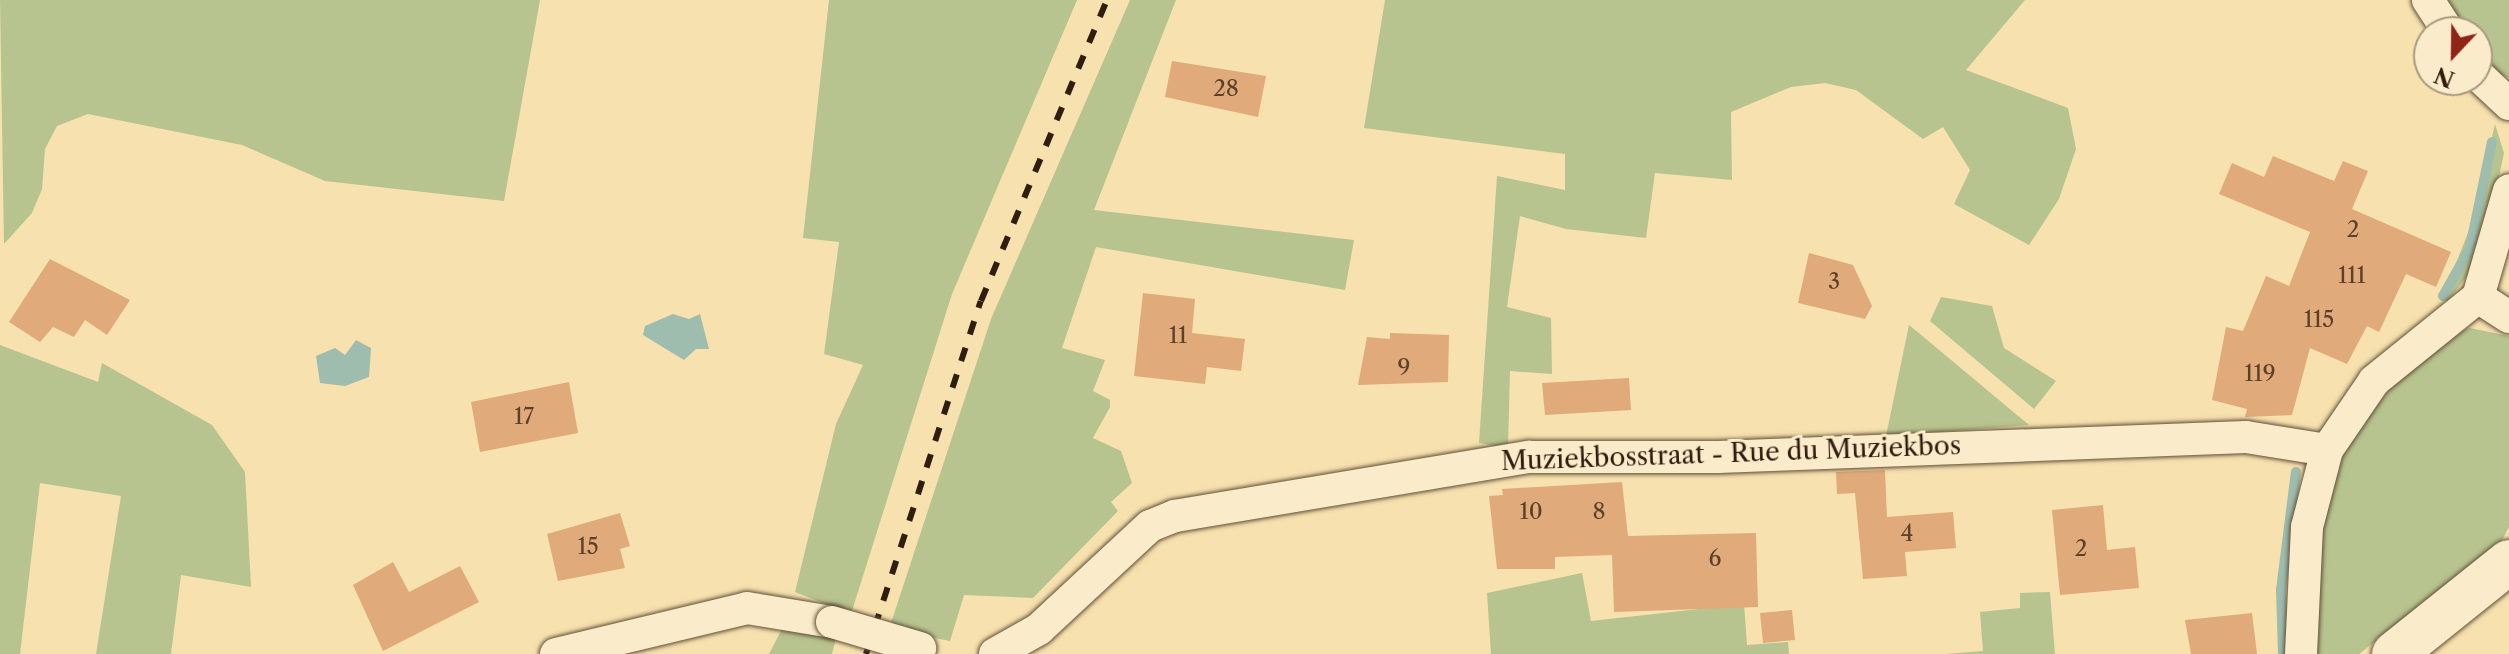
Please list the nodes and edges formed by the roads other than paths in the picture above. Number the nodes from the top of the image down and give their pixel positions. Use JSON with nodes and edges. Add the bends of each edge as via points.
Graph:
{"nodes":[{"id":1,"x":2493,"y":89,"type":"edge"},
{"id":2,"x":2509,"y":104,"type":"edge"},
{"id":3,"x":2509,"y":190,"type":"edge"},
{"id":4,"x":2478,"y":297,"type":"junction"},
{"id":5,"x":2509,"y":317,"type":"edge"},
{"id":6,"x":2327,"y":450,"type":"junction"},
{"id":7,"x":2509,"y":562,"type":"edge"},
{"id":8,"x":932,"y":651,"type":"edge"},
{"id":9,"x":556,"y":654,"type":"edge"},
{"id":10,"x":995,"y":654,"type":"edge"},
{"id":11,"x":2301,"y":654,"type":"edge"},
{"id":12,"x":2394,"y":654,"type":"edge"}],
"edges":[{"from":1,"to":2,"type":"street"},
{"from":3,"to":4,"type":"street"},
{"from":4,"to":5,"type":"street"},
{"from":4,"to":6,"type":"street","via":[[2374,381]]},
{"from":6,"to":10,"type":"street","name":"Muziekbosstraat - Rue du Muziekbos","via":[[2246,437],[1718,457],[1529,457],[1175,516],[1150,526],[1039,629]]},
{"from":6,"to":11,"type":"street","via":[[2307,527]]},
{"from":7,"to":12,"type":"main road"},
{"from":8,"to":9,"type":"street","bridge":true,"via":[[777,609],[706,614]]}]}
